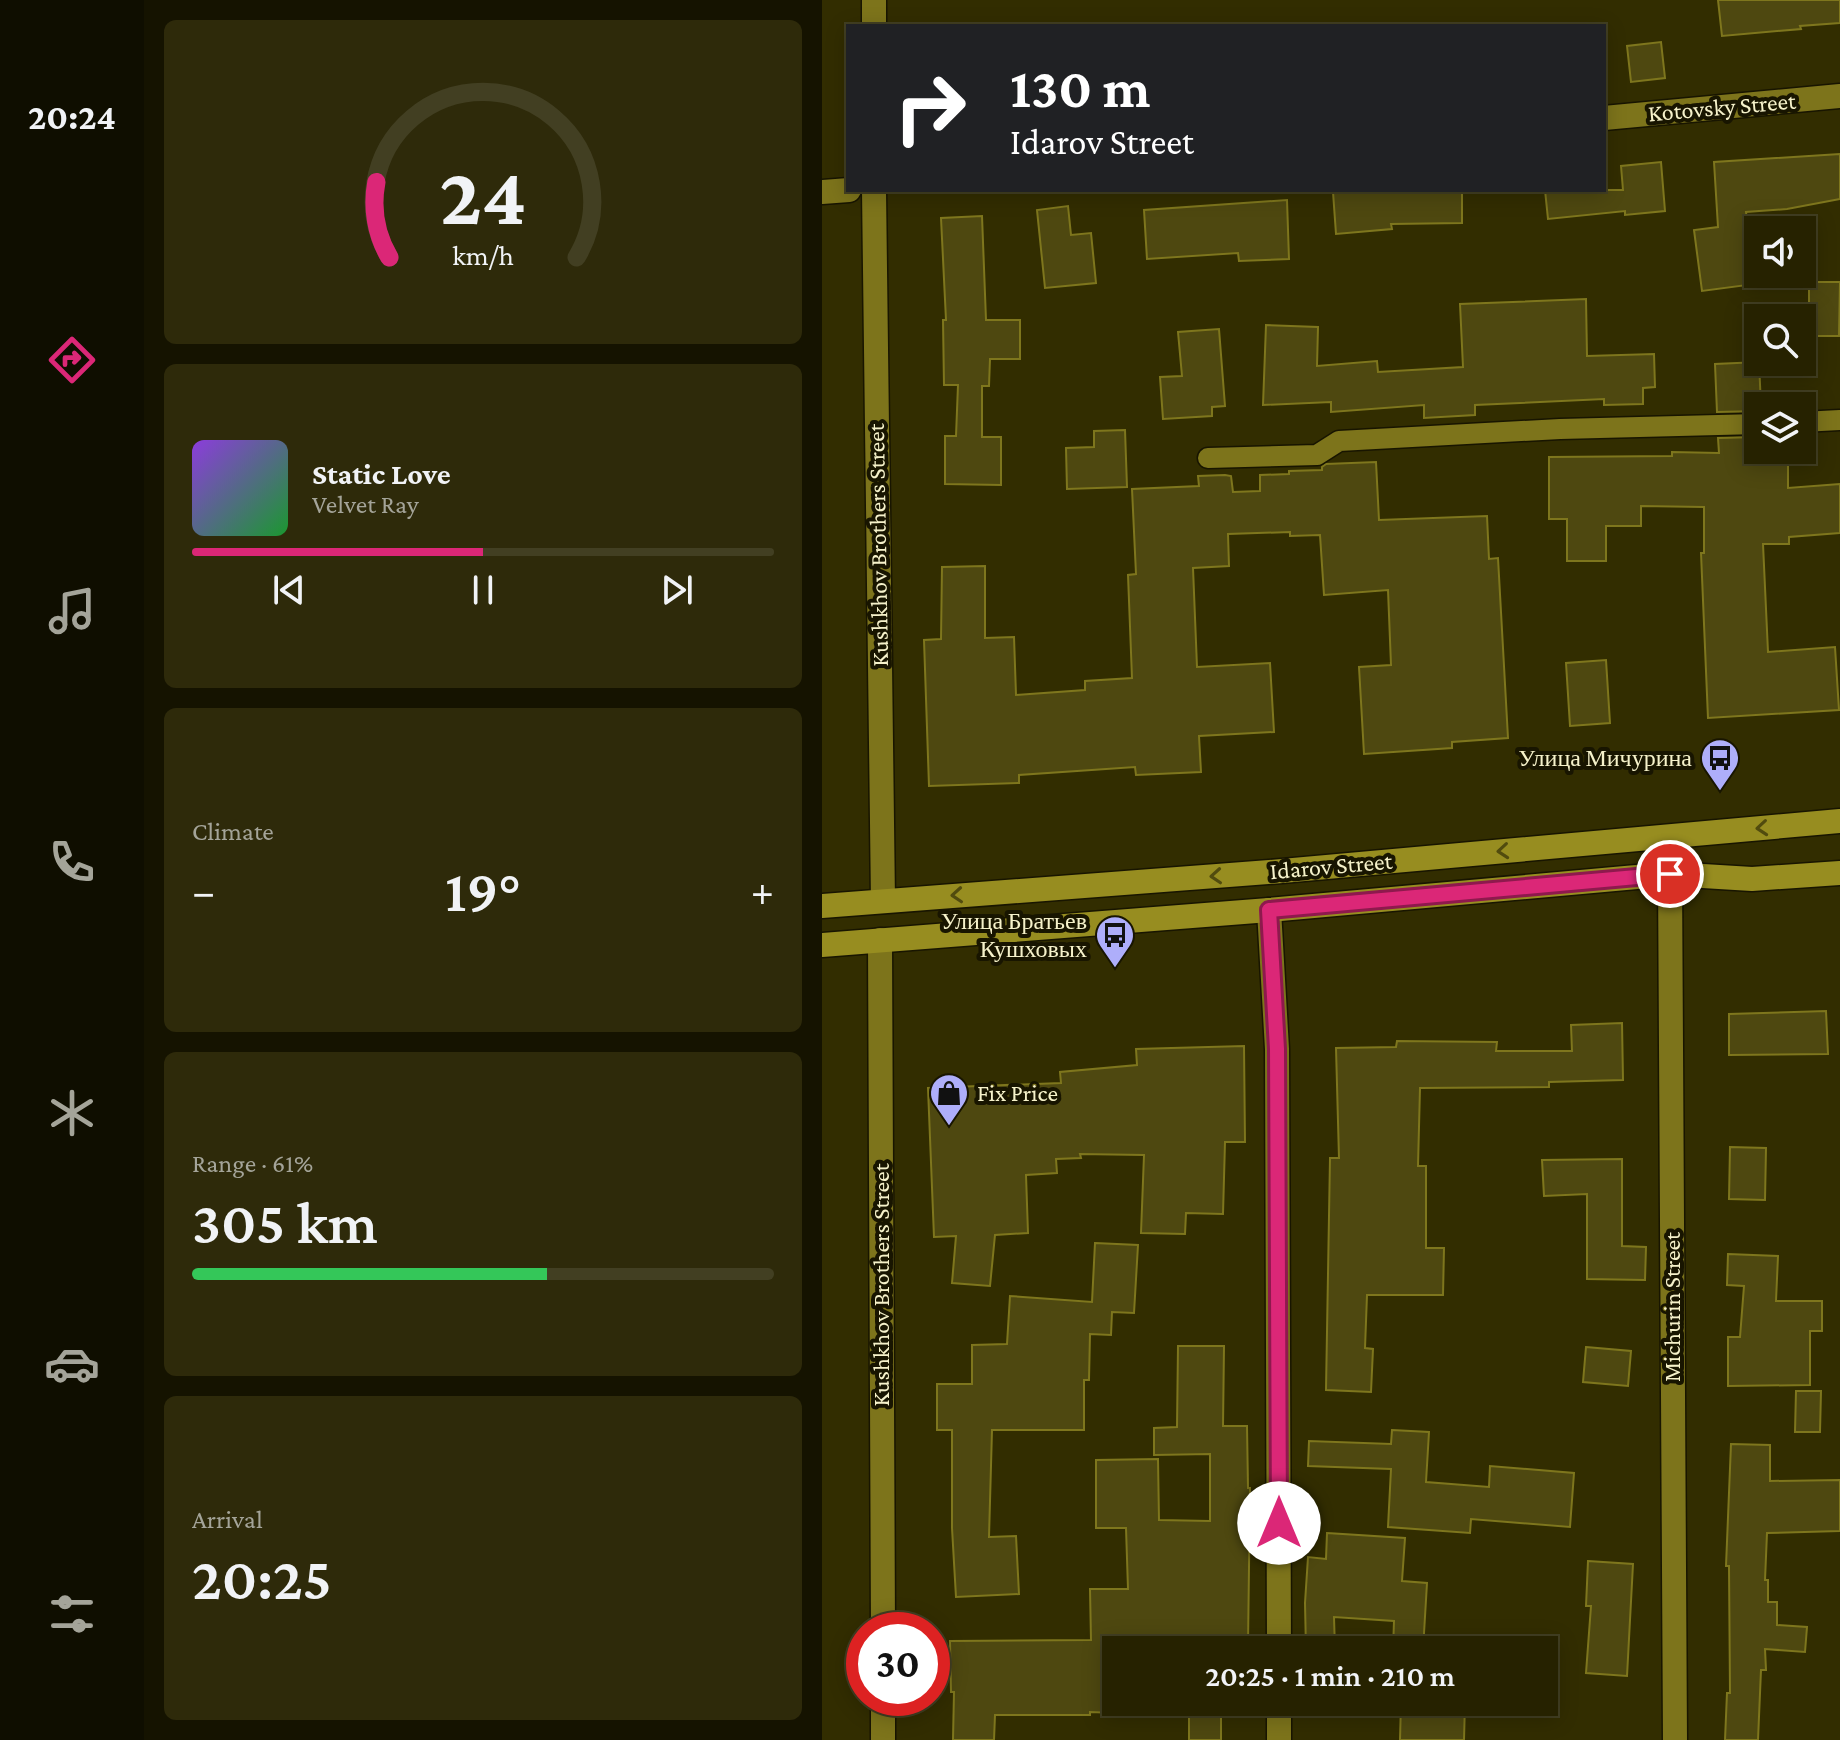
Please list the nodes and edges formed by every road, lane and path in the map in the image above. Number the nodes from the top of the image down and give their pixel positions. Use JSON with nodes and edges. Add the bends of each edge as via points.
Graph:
{"nodes":[{"id":1,"x":874,"y":0,"type":"edge"},
{"id":2,"x":874,"y":24,"type":"edge"},
{"id":3,"x":1840,"y":96,"type":"edge"},
{"id":4,"x":1606,"y":118,"type":"edge"},
{"id":5,"x":846,"y":190,"type":"edge"},
{"id":6,"x":822,"y":192,"type":"edge"},
{"id":7,"x":874,"y":192,"type":"edge"},
{"id":8,"x":1840,"y":420,"type":"edge"},
{"id":9,"x":1816,"y":421,"type":"edge"},
{"id":10,"x":1744,"y":424,"type":"edge"},
{"id":11,"x":1208,"y":458,"type":"dead end"},
{"id":12,"x":1840,"y":821,"type":"edge"},
{"id":13,"x":1840,"y":873,"type":"edge"},
{"id":14,"x":1670,"y":874,"type":"junction"},
{"id":15,"x":883,"y":901,"type":"junction"},
{"id":16,"x":822,"y":906,"type":"edge"},
{"id":17,"x":1269,"y":910,"type":"junction"},
{"id":18,"x":880,"y":940,"type":"junction"},
{"id":19,"x":822,"y":945,"type":"edge"},
{"id":20,"x":883,"y":1612,"type":"edge"},
{"id":21,"x":1279,"y":1636,"type":"edge"},
{"id":22,"x":883,"y":1716,"type":"edge"},
{"id":23,"x":1279,"y":1716,"type":"edge"},
{"id":24,"x":883,"y":1740,"type":"edge"},
{"id":25,"x":1279,"y":1740,"type":"edge"},
{"id":26,"x":1675,"y":1740,"type":"edge"}],
"edges":[{"from":1,"to":2,"type":"street"},
{"from":3,"to":4,"type":"street","name":"Kotovsky Street"},
{"from":5,"to":6,"type":"street"},
{"from":7,"to":15,"type":"street","name":"Kushkhov Brothers Street"},
{"from":8,"to":9,"type":"lane"},
{"from":10,"to":11,"type":"lane","via":[[1354,440],[1339,441],[1317,455]]},
{"from":12,"to":15,"type":"main road","name":"Idarov Street","one_way":true},
{"from":13,"to":14,"type":"main road","name":"Idarov Street","via":[[1752,879]]},
{"from":14,"to":17,"type":"main road","name":"Idarov Street"},
{"from":14,"to":26,"type":"street","name":"Michurin Street"},
{"from":15,"to":16,"type":"main road","name":"Idarov Street"},
{"from":17,"to":18,"type":"main road","name":"Idarov Street"},
{"from":17,"to":21,"type":"street","via":[[1277,1049]]},
{"from":18,"to":19,"type":"main road","name":"Idarov Street"},
{"from":18,"to":20,"type":"street","name":"Kushkhov Brothers Street"},
{"from":22,"to":24,"type":"street"},
{"from":23,"to":25,"type":"street"}]}
